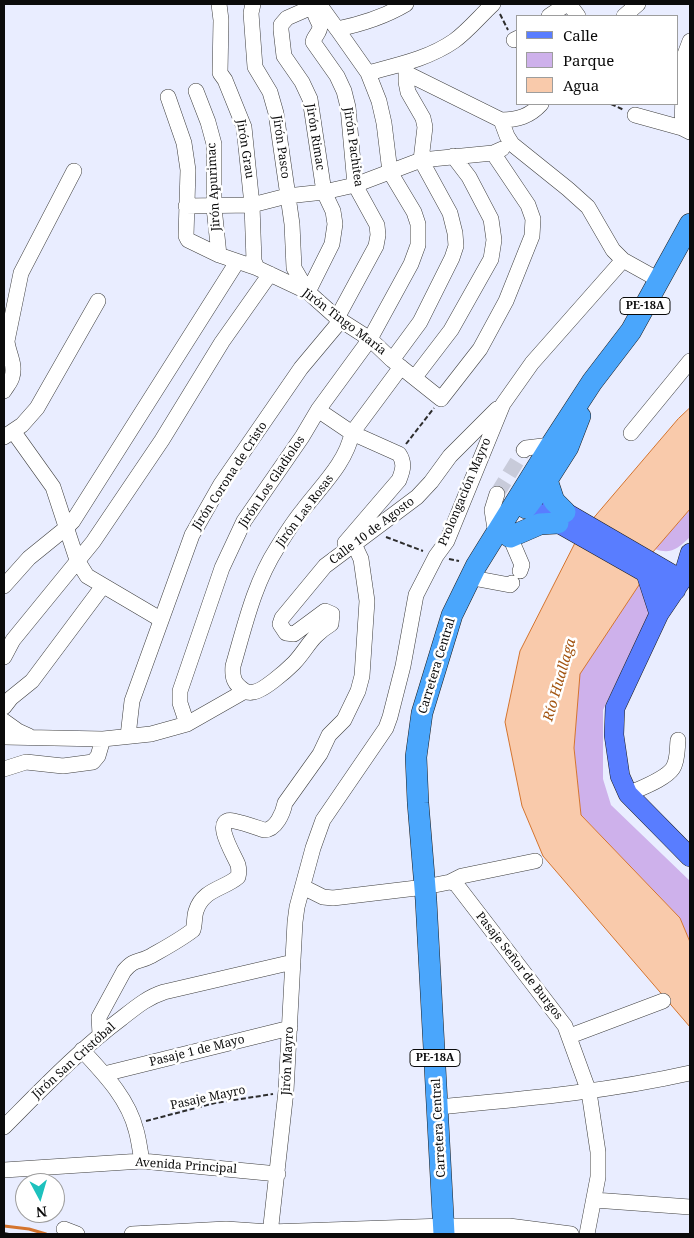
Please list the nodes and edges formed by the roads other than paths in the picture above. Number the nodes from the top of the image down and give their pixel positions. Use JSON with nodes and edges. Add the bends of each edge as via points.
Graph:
{"nodes":[{"id":1,"x":219,"y":4,"type":"edge"},
{"id":2,"x":253,"y":4,"type":"edge"},
{"id":3,"x":319,"y":4,"type":"edge"},
{"id":4,"x":406,"y":4,"type":"edge"},
{"id":5,"x":568,"y":4,"type":"edge"},
{"id":6,"x":638,"y":4,"type":"edge"},
{"id":7,"x":496,"y":8,"type":"edge"},
{"id":8,"x":551,"y":15,"type":"edge"},
{"id":9,"x":577,"y":15,"type":"edge"},
{"id":10,"x":625,"y":15,"type":"edge"},
{"id":11,"x":337,"y":29,"type":"junction"},
{"id":12,"x":690,"y":41,"type":"edge"},
{"id":13,"x":368,"y":73,"type":"junction"},
{"id":14,"x":196,"y":91,"type":"dead end"},
{"id":15,"x":168,"y":96,"type":"dead end"},
{"id":16,"x":540,"y":105,"type":"edge"},
{"id":17,"x":635,"y":115,"type":"dead end"},
{"id":18,"x":501,"y":120,"type":"junction"},
{"id":19,"x":686,"y":130,"type":"edge"},
{"id":20,"x":512,"y":144,"type":"junction"},
{"id":21,"x":494,"y":153,"type":"junction"},
{"id":22,"x":453,"y":156,"type":"junction"},
{"id":23,"x":421,"y":160,"type":"junction"},
{"id":24,"x":74,"y":171,"type":"dead end"},
{"id":25,"x":390,"y":172,"type":"junction"},
{"id":26,"x":355,"y":185,"type":"junction"},
{"id":27,"x":324,"y":192,"type":"junction"},
{"id":28,"x":287,"y":196,"type":"junction"},
{"id":29,"x":252,"y":205,"type":"junction"},
{"id":30,"x":186,"y":206,"type":"junction"},
{"id":31,"x":214,"y":207,"type":"junction"},
{"id":32,"x":690,"y":224,"type":"edge"},
{"id":33,"x":219,"y":256,"type":"junction"},
{"id":34,"x":623,"y":260,"type":"junction"},
{"id":35,"x":237,"y":262,"type":"junction"},
{"id":36,"x":264,"y":271,"type":"junction"},
{"id":37,"x":660,"y":280,"type":"junction"},
{"id":38,"x":308,"y":292,"type":"junction"},
{"id":39,"x":98,"y":301,"type":"dead end"},
{"id":40,"x":337,"y":318,"type":"junction"},
{"id":41,"x":370,"y":339,"type":"junction"},
{"id":42,"x":690,"y":361,"type":"edge"},
{"id":43,"x":397,"y":363,"type":"junction"},
{"id":44,"x":415,"y":377,"type":"junction"},
{"id":45,"x":592,"y":382,"type":"junction"},
{"id":46,"x":4,"y":391,"type":"edge"},
{"id":47,"x":503,"y":404,"type":"junction"},
{"id":48,"x":318,"y":410,"type":"junction"},
{"id":49,"x":352,"y":433,"type":"junction"},
{"id":50,"x":631,"y":433,"type":"dead end"},
{"id":51,"x":8,"y":434,"type":"edge"},
{"id":52,"x":551,"y":444,"type":"junction"},
{"id":53,"x":524,"y":450,"type":"dead end"},
{"id":54,"x":533,"y":493,"type":"junction"},
{"id":55,"x":497,"y":494,"type":"tunnel mouth"},
{"id":56,"x":566,"y":520,"type":"junction"},
{"id":57,"x":66,"y":528,"type":"junction"},
{"id":58,"x":503,"y":536,"type":"junction"},
{"id":59,"x":354,"y":544,"type":"junction"},
{"id":60,"x":77,"y":560,"type":"junction"},
{"id":61,"x":326,"y":566,"type":"junction"},
{"id":62,"x":646,"y":569,"type":"junction"},
{"id":63,"x":686,"y":574,"type":"edge"},
{"id":64,"x":478,"y":579,"type":"junction"},
{"id":65,"x":4,"y":586,"type":"edge"},
{"id":66,"x":103,"y":586,"type":"junction"},
{"id":67,"x":459,"y":600,"type":"junction"},
{"id":68,"x":659,"y":614,"type":"junction"},
{"id":69,"x":160,"y":618,"type":"junction"},
{"id":70,"x":4,"y":657,"type":"edge"},
{"id":71,"x":245,"y":691,"type":"junction"},
{"id":72,"x":4,"y":707,"type":"edge"},
{"id":73,"x":4,"y":720,"type":"edge"},
{"id":74,"x":187,"y":724,"type":"junction"},
{"id":75,"x":128,"y":736,"type":"junction"},
{"id":76,"x":4,"y":737,"type":"edge"},
{"id":77,"x":33,"y":737,"type":"junction"},
{"id":78,"x":103,"y":739,"type":"junction"},
{"id":79,"x":678,"y":740,"type":"dead end"},
{"id":80,"x":4,"y":769,"type":"edge"},
{"id":81,"x":628,"y":794,"type":"junction"},
{"id":82,"x":690,"y":857,"type":"edge"},
{"id":83,"x":535,"y":861,"type":"dead end"},
{"id":84,"x":450,"y":882,"type":"junction"},
{"id":85,"x":303,"y":887,"type":"junction"},
{"id":86,"x":425,"y":887,"type":"junction"},
{"id":87,"x":293,"y":962,"type":"junction"},
{"id":88,"x":663,"y":1001,"type":"dead end"},
{"id":89,"x":290,"y":1028,"type":"junction"},
{"id":90,"x":100,"y":1034,"type":"junction"},
{"id":91,"x":570,"y":1036,"type":"junction"},
{"id":92,"x":82,"y":1050,"type":"junction"},
{"id":93,"x":690,"y":1073,"type":"edge"},
{"id":94,"x":104,"y":1074,"type":"junction"},
{"id":95,"x":589,"y":1092,"type":"junction"},
{"id":96,"x":438,"y":1108,"type":"junction"},
{"id":97,"x":4,"y":1127,"type":"edge"},
{"id":98,"x":142,"y":1161,"type":"junction"},
{"id":99,"x":4,"y":1170,"type":"edge"},
{"id":100,"x":278,"y":1174,"type":"junction"},
{"id":101,"x":594,"y":1200,"type":"junction"},
{"id":102,"x":690,"y":1207,"type":"edge"},
{"id":103,"x":444,"y":1230,"type":"edge"},
{"id":104,"x":270,"y":1233,"type":"edge"},
{"id":105,"x":132,"y":1234,"type":"edge"},
{"id":106,"x":571,"y":1234,"type":"edge"},
{"id":107,"x":587,"y":1234,"type":"edge"}],
"edges":[{"from":1,"to":29,"type":"street","name":"Jirón Grau","via":[[220,73],[244,127]]},
{"from":2,"to":28,"type":"street","name":"Jirón Pasco","via":[[255,67],[270,92],[276,113]]},
{"from":3,"to":11,"type":"street"},
{"from":3,"to":26,"type":"street","name":"Jirón Pachitea","via":[[315,14],[320,24],[319,31],[313,42],[344,91]]},
{"from":3,"to":27,"type":"street","name":"Jirón Rimac","via":[[287,18],[280,30],[284,56],[310,99]]},
{"from":4,"to":11,"type":"street","via":[[359,25]]},
{"from":5,"to":8,"type":"street"},
{"from":5,"to":9,"type":"street"},
{"from":6,"to":10,"type":"street"},
{"from":7,"to":13,"type":"street","via":[[434,53]]},
{"from":11,"to":13,"type":"street"},
{"from":12,"to":19,"type":"street","via":[[684,57]]},
{"from":13,"to":25,"type":"street","via":[[380,108]]},
{"from":14,"to":31,"type":"street","name":"Jirón Apurimac","via":[[214,144]]},
{"from":15,"to":30,"type":"street","via":[[186,153]]},
{"from":16,"to":18,"type":"street","via":[[528,115],[515,120]]},
{"from":17,"to":19,"type":"street"},
{"from":18,"to":20,"type":"street"},
{"from":18,"to":23,"type":"street","via":[[406,73],[408,92],[425,127]]},
{"from":20,"to":21,"type":"street"},
{"from":20,"to":34,"type":"street","via":[[588,207],[613,250]]},
{"from":21,"to":22,"type":"street"},
{"from":21,"to":44,"type":"street","name":"Jirón Tingo María","via":[[528,205],[533,219],[532,236],[506,301],[480,349],[441,399]]},
{"from":22,"to":23,"type":"street"},
{"from":22,"to":44,"type":"street","via":[[469,177],[491,220],[494,240],[491,259],[452,330]]},
{"from":23,"to":25,"type":"street"},
{"from":23,"to":43,"type":"street","name":"Jirón Las Rosas","via":[[450,213],[456,246]]},
{"from":24,"to":46,"type":"street","via":[[20,273],[7,341],[13,362],[12,377]]},
{"from":25,"to":26,"type":"street"},
{"from":25,"to":41,"type":"street","name":"Jirón Los Gladiolos","via":[[414,212],[418,224],[418,245]]},
{"from":26,"to":27,"type":"street"},
{"from":26,"to":40,"type":"street","name":"Jirón Pachitea","via":[[377,225],[378,235],[370,259]]},
{"from":27,"to":28,"type":"street"},
{"from":27,"to":38,"type":"street","name":"Jirón Rimac","via":[[333,211],[334,235]]},
{"from":28,"to":29,"type":"street"},
{"from":28,"to":38,"type":"street","name":"Jirón Pasco","via":[[294,268]]},
{"from":29,"to":31,"type":"street"},
{"from":29,"to":36,"type":"street","name":"Jirón Grau","via":[[254,261]]},
{"from":30,"to":31,"type":"street"},
{"from":30,"to":33,"type":"street","name":"Jirón Tingo María","via":[[188,240]]},
{"from":31,"to":33,"type":"street","name":"Jirón Apurimac"},
{"from":32,"to":37,"type":"highway","number":"PE-18A"},
{"from":33,"to":35,"type":"street","name":"Jirón Tingo María"},
{"from":34,"to":37,"type":"street"},
{"from":34,"to":47,"type":"street","name":"Prolongación Mayro","via":[[532,363]]},
{"from":35,"to":36,"type":"street","name":"Jirón Tingo María"},
{"from":35,"to":57,"type":"street"},
{"from":36,"to":38,"type":"street","name":"Jirón Tingo María"},
{"from":36,"to":60,"type":"street","via":[[162,440],[93,542]]},
{"from":37,"to":45,"type":"highway","number":"PE-18A","via":[[630,331]]},
{"from":38,"to":40,"type":"street","name":"Jirón Tingo María"},
{"from":39,"to":51,"type":"street","via":[[37,408]]},
{"from":40,"to":41,"type":"street","name":"Jirón Tingo María"},
{"from":40,"to":69,"type":"street","name":"Jirón Corona de Cristo","via":[[333,331],[301,368],[221,484],[192,535]]},
{"from":41,"to":43,"type":"street","name":"Jirón Tingo María"},
{"from":41,"to":48,"type":"street","name":"Jirón Los Gladiolos"},
{"from":42,"to":50,"type":"street"},
{"from":43,"to":44,"type":"street","name":"Jirón Tingo María"},
{"from":43,"to":49,"type":"street","name":"Jirón Las Rosas"},
{"from":45,"to":52,"type":"highway","number":"PE-18A"},
{"from":45,"to":54,"type":"highway","number":"PE-18A","via":[[568,447]]},
{"from":47,"to":59,"type":"street","name":"Calle 10 de Agosto","via":[[450,456],[417,497]]},
{"from":47,"to":85,"type":"street","name":"Prolongación Mayro","via":[[447,542],[416,595],[388,723],[323,820],[312,848]]},
{"from":48,"to":49,"type":"street"},
{"from":48,"to":74,"type":"street","name":"Jirón Los Gladiolos","via":[[244,521],[222,568],[180,691]]},
{"from":49,"to":61,"type":"street","via":[[398,454],[403,470],[399,480]]},
{"from":49,"to":71,"type":"street","name":"Jirón Las Rosas","via":[[333,472],[301,511],[276,549],[252,597],[232,666],[232,678]]},
{"from":51,"to":57,"type":"street","via":[[53,488]]},
{"from":52,"to":53,"type":"street"},
{"from":52,"to":54,"type":"highway","number":"PE-18A"},
{"from":54,"to":56,"type":"main road"},
{"from":54,"to":56,"type":"highway","via":[[554,501]]},
{"from":54,"to":58,"type":"highway","number":"PE-18A"},
{"from":55,"to":58,"type":"street","via":[[492,510]]},
{"from":56,"to":58,"type":"highway","via":[[540,524]]},
{"from":56,"to":62,"type":"main road"},
{"from":57,"to":60,"type":"street"},
{"from":57,"to":65,"type":"street","via":[[29,558]]},
{"from":58,"to":64,"type":"highway","number":"PE-18A","via":[[494,561]]},
{"from":58,"to":64,"type":"street","via":[[522,565],[516,577],[510,585]]},
{"from":58,"to":67,"type":"highway","name":"Carretera Central","number":"PE-18A","via":[[476,566]]},
{"from":59,"to":61,"type":"street","name":"Calle 10 de Agosto"},
{"from":59,"to":90,"type":"street","via":[[361,559],[366,601],[362,676],[351,708],[329,735],[270,830],[233,820],[226,823],[225,836],[238,866],[238,877],[210,892],[198,905],[193,930],[148,958],[129,965],[99,1017]]},
{"from":60,"to":66,"type":"street","via":[[87,576]]},
{"from":60,"to":70,"type":"street","via":[[13,640]]},
{"from":61,"to":71,"type":"street","name":"Calle 10 de Agosto","via":[[280,624],[282,630],[294,634],[325,611],[332,614],[331,624],[311,640],[294,663],[262,689]]},
{"from":62,"to":63,"type":"main road"},
{"from":62,"to":68,"type":"main road"},
{"from":63,"to":68,"type":"main road"},
{"from":64,"to":67,"type":"highway","number":"PE-18A"},
{"from":66,"to":69,"type":"street"},
{"from":66,"to":72,"type":"street","via":[[32,682],[10,698]]},
{"from":67,"to":86,"type":"highway","name":"Carretera Central","number":"PE-18A","via":[[422,713],[416,757]]},
{"from":68,"to":81,"type":"main road","via":[[615,708],[614,734],[620,776]]},
{"from":69,"to":75,"type":"street","name":"Jirón Corona de Cristo","via":[[132,701]]},
{"from":71,"to":74,"type":"street","name":"Calle 10 de Agosto"},
{"from":73,"to":77,"type":"street"},
{"from":74,"to":75,"type":"street","name":"Calle 10 de Agosto","via":[[151,734]]},
{"from":75,"to":78,"type":"street","name":"Calle 10 de Agosto"},
{"from":76,"to":77,"type":"street","name":"Calle 10 de Agosto"},
{"from":77,"to":78,"type":"street","name":"Calle 10 de Agosto"},
{"from":78,"to":80,"type":"street","via":[[93,762],[63,766],[26,762]]},
{"from":79,"to":81,"type":"street","via":[[673,769]]},
{"from":81,"to":82,"type":"main road"},
{"from":83,"to":84,"type":"street","via":[[462,876]]},
{"from":84,"to":86,"type":"street"},
{"from":84,"to":91,"type":"street","name":"Pasaje Señor de Burgos","via":[[456,884]]},
{"from":85,"to":86,"type":"street","via":[[323,897],[333,898]]},
{"from":85,"to":87,"type":"street","name":"Jirón Mayro","via":[[297,907]]},
{"from":86,"to":96,"type":"highway","name":"Carretera Central","number":"PE-18A"},
{"from":87,"to":89,"type":"street","name":"Jirón Mayro"},
{"from":87,"to":90,"type":"street","name":"Jirón San Cristóbal","via":[[155,995]]},
{"from":88,"to":91,"type":"street"},
{"from":89,"to":94,"type":"street","name":"Pasaje 1 de Mayo"},
{"from":89,"to":100,"type":"street","name":"Jirón Mayro"},
{"from":90,"to":92,"type":"street","name":"Jirón San Cristóbal"},
{"from":91,"to":95,"type":"street","name":"Pasaje Señor de Burgos"},
{"from":92,"to":94,"type":"street"},
{"from":92,"to":97,"type":"street","name":"Jirón San Cristóbal"},
{"from":93,"to":95,"type":"street"},
{"from":94,"to":98,"type":"street","via":[[125,1102],[134,1124]]},
{"from":95,"to":96,"type":"street"},
{"from":95,"to":101,"type":"street","name":"Pasaje Señor de Burgos","via":[[598,1152]]},
{"from":96,"to":103,"type":"highway","name":"Carretera Central","number":"PE-18A"},
{"from":98,"to":99,"type":"street","name":"Avenida Principal"},
{"from":98,"to":100,"type":"street","name":"Avenida Principal"},
{"from":100,"to":104,"type":"street","name":"Jirón Mayro"},
{"from":101,"to":102,"type":"street"},
{"from":101,"to":107,"type":"street","name":"Pasaje Señor de Burgos"},
{"from":103,"to":104,"type":"street"},
{"from":103,"to":106,"type":"street","via":[[509,1226]]},
{"from":104,"to":105,"type":"street","via":[[226,1229]]}]}
